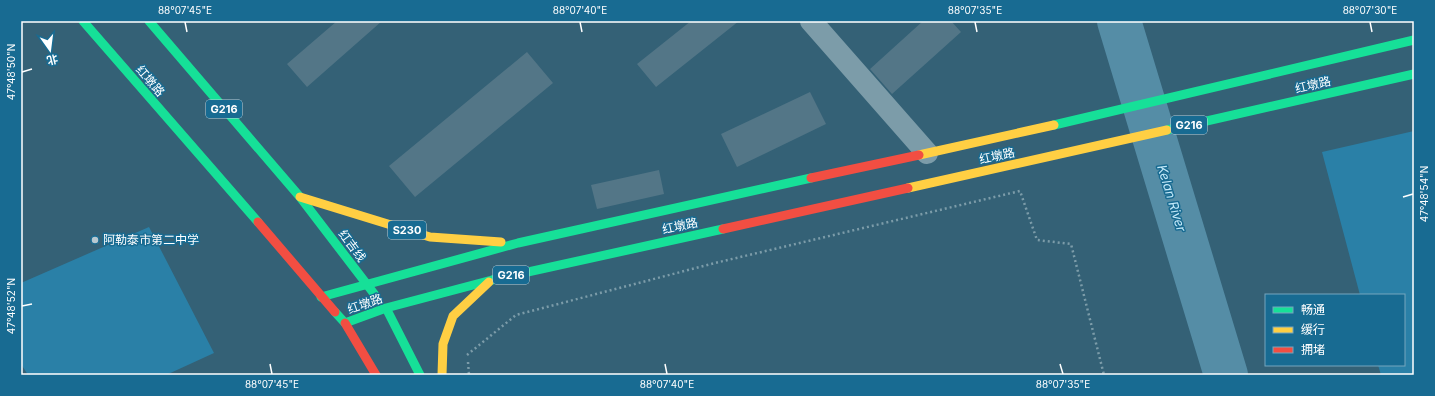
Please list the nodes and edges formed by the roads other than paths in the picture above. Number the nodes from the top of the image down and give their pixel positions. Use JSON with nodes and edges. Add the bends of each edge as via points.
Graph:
{"nodes":[{"id":1,"x":83,"y":21,"type":"edge"},
{"id":2,"x":149,"y":21,"type":"edge"},
{"id":3,"x":811,"y":21,"type":"edge"},
{"id":4,"x":1414,"y":40,"type":"edge"},
{"id":5,"x":1414,"y":74,"type":"edge"},
{"id":6,"x":927,"y":153,"type":"junction"},
{"id":7,"x":300,"y":197,"type":"junction"},
{"id":8,"x":518,"y":243,"type":"junction"},
{"id":9,"x":492,"y":280,"type":"junction"},
{"id":10,"x":367,"y":285,"type":"junction"},
{"id":11,"x":321,"y":298,"type":"junction"},
{"id":12,"x":386,"y":308,"type":"junction"},
{"id":13,"x":345,"y":323,"type":"junction"},
{"id":14,"x":376,"y":375,"type":"edge"},
{"id":15,"x":420,"y":375,"type":"edge"},
{"id":16,"x":442,"y":375,"type":"edge"}],
"edges":[{"from":1,"to":11,"type":"main road","name":"红墩路"},
{"from":2,"to":7,"type":"main road","number":"G216"},
{"from":3,"to":6,"type":"street"},
{"from":4,"to":6,"type":"main road","name":"红墩路","number":"G216"},
{"from":5,"to":9,"type":"main road","name":"红墩路","number":"G216"},
{"from":6,"to":8,"type":"main road","name":"红墩路","number":"G216"},
{"from":7,"to":8,"type":"main road","number":"S230","via":[[430,237]]},
{"from":7,"to":10,"type":"main road","name":"红吉线","number":"G216"},
{"from":8,"to":10,"type":"main road"},
{"from":9,"to":12,"type":"main road","name":"红墩路","number":"G216"},
{"from":9,"to":16,"type":"main road","via":[[453,316],[443,344]]},
{"from":10,"to":11,"type":"main road"},
{"from":10,"to":12,"type":"main road","name":"红吉线","number":"G216"},
{"from":11,"to":13,"type":"main road","name":"红墩路"},
{"from":12,"to":13,"type":"main road","name":"红墩路","number":"G216"},
{"from":12,"to":15,"type":"main road","name":"红吉线"},
{"from":13,"to":14,"type":"main road"}]}
